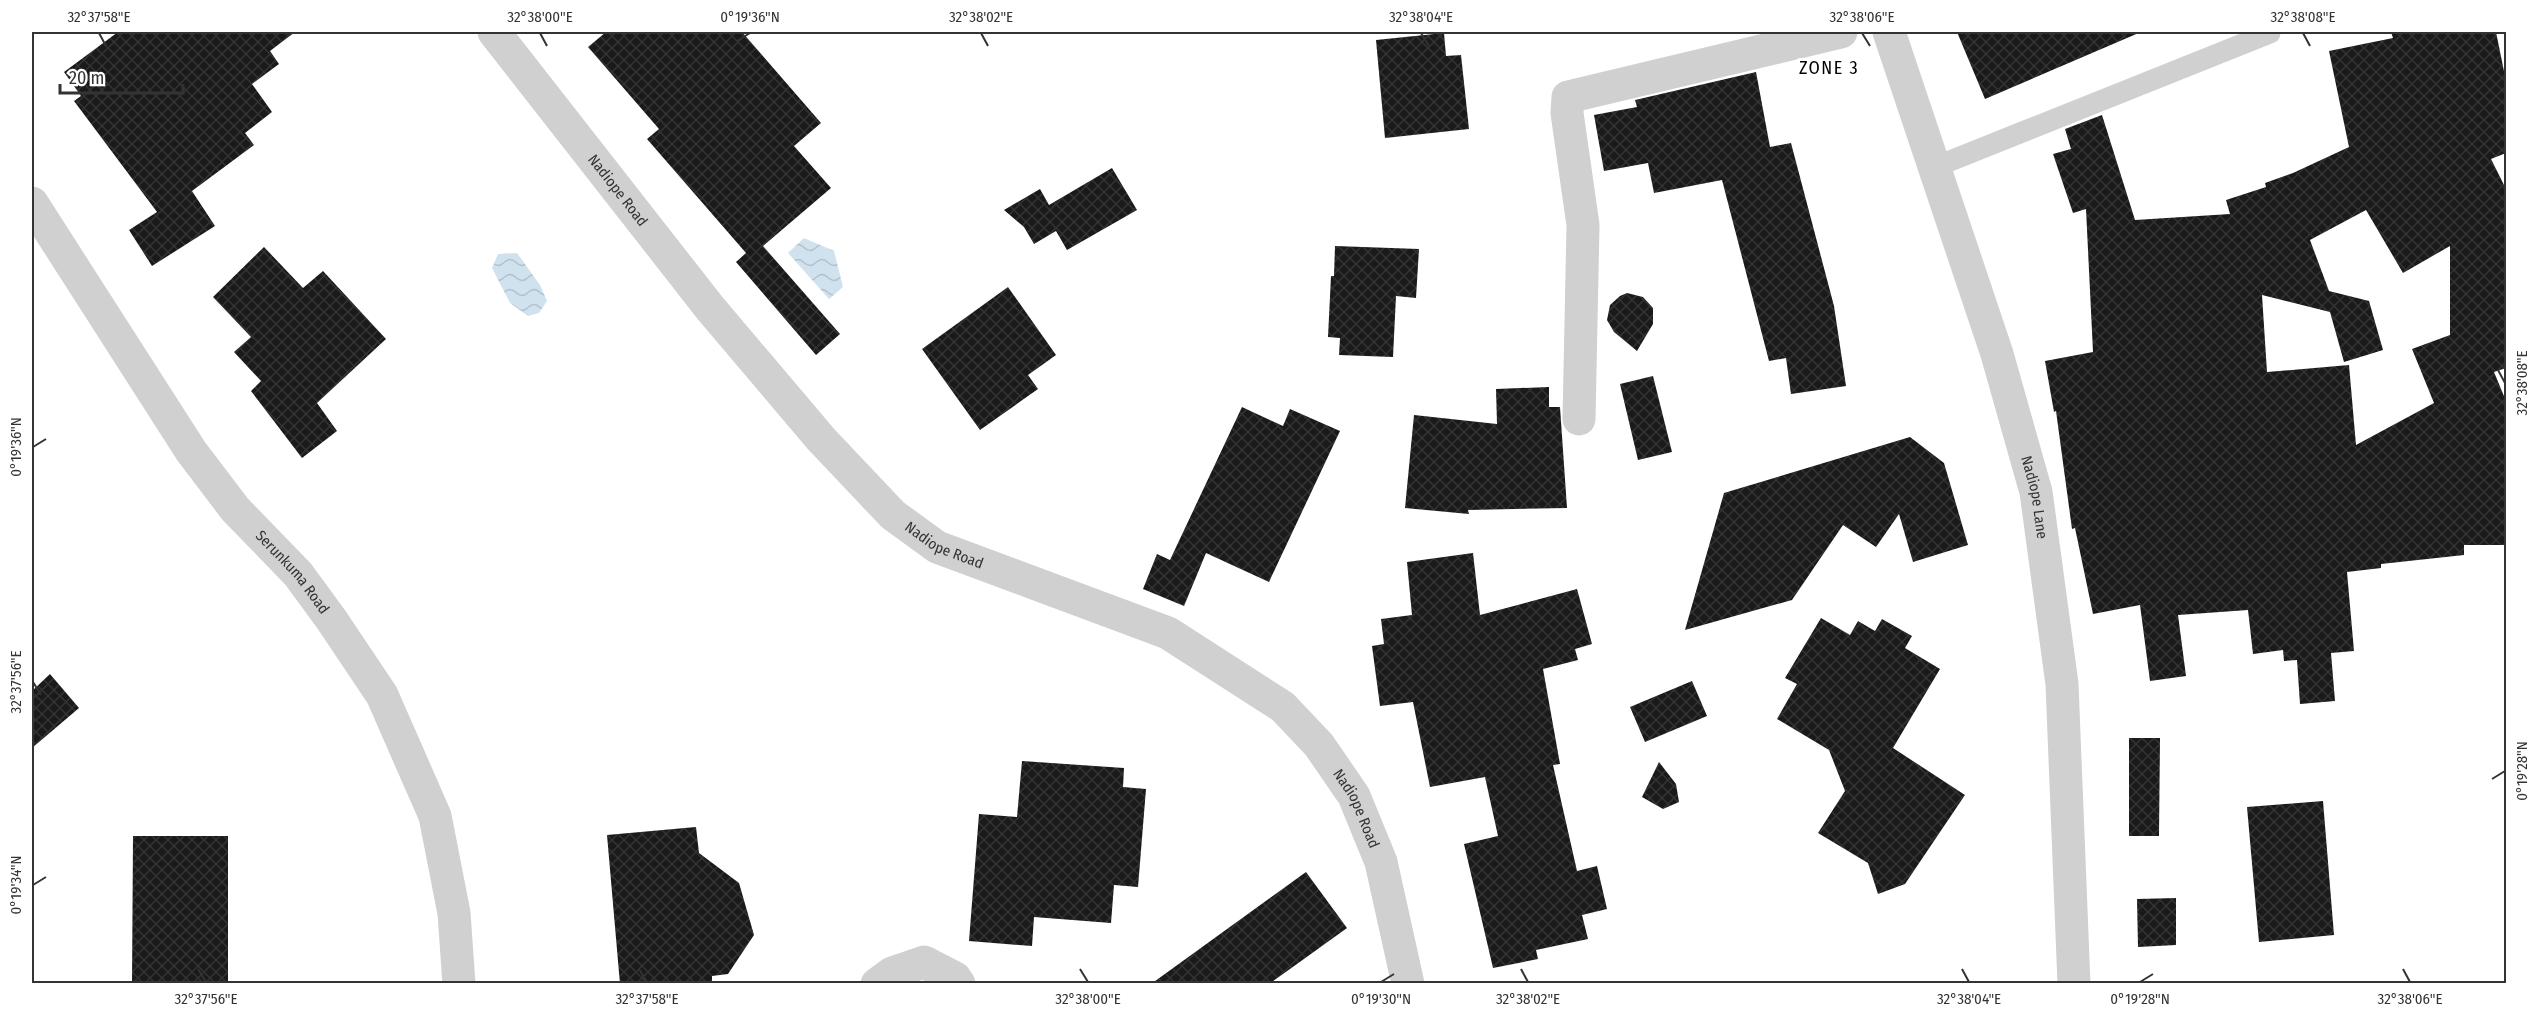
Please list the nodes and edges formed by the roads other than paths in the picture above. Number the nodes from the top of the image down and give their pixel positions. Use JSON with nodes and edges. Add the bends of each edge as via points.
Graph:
{"nodes":[{"id":1,"x":494,"y":32,"type":"edge"},
{"id":2,"x":1841,"y":32,"type":"edge"},
{"id":3,"x":1889,"y":32,"type":"edge"},
{"id":4,"x":2270,"y":33,"type":"dead end"},
{"id":5,"x":1935,"y":167,"type":"junction"},
{"id":6,"x":32,"y":203,"type":"edge"},
{"id":7,"x":1579,"y":419,"type":"dead end"},
{"id":8,"x":459,"y":984,"type":"edge"},
{"id":9,"x":877,"y":984,"type":"edge"},
{"id":10,"x":959,"y":984,"type":"edge"},
{"id":11,"x":1408,"y":984,"type":"edge"},
{"id":12,"x":2074,"y":984,"type":"edge"}],
"edges":[{"from":1,"to":11,"type":"street","name":"Nadiope Road","via":[[710,308],[821,439],[892,515],[937,547],[1168,633],[1283,707],[1319,745],[1354,796],[1382,862]]},
{"from":2,"to":7,"type":"street","via":[[1568,97],[1583,225]]},
{"from":3,"to":5,"type":"street","name":"Nadiope Lane"},
{"from":4,"to":5,"type":"lane"},
{"from":5,"to":12,"type":"street","name":"Nadiope Lane","via":[[1997,354],[2036,492],[2062,684]]},
{"from":6,"to":8,"type":"street","name":"Serunkuma Road","via":[[191,451],[235,509],[298,574],[381,695],[435,816],[454,914]]},
{"from":9,"to":10,"type":"street","via":[[892,973],[924,962]]}]}
